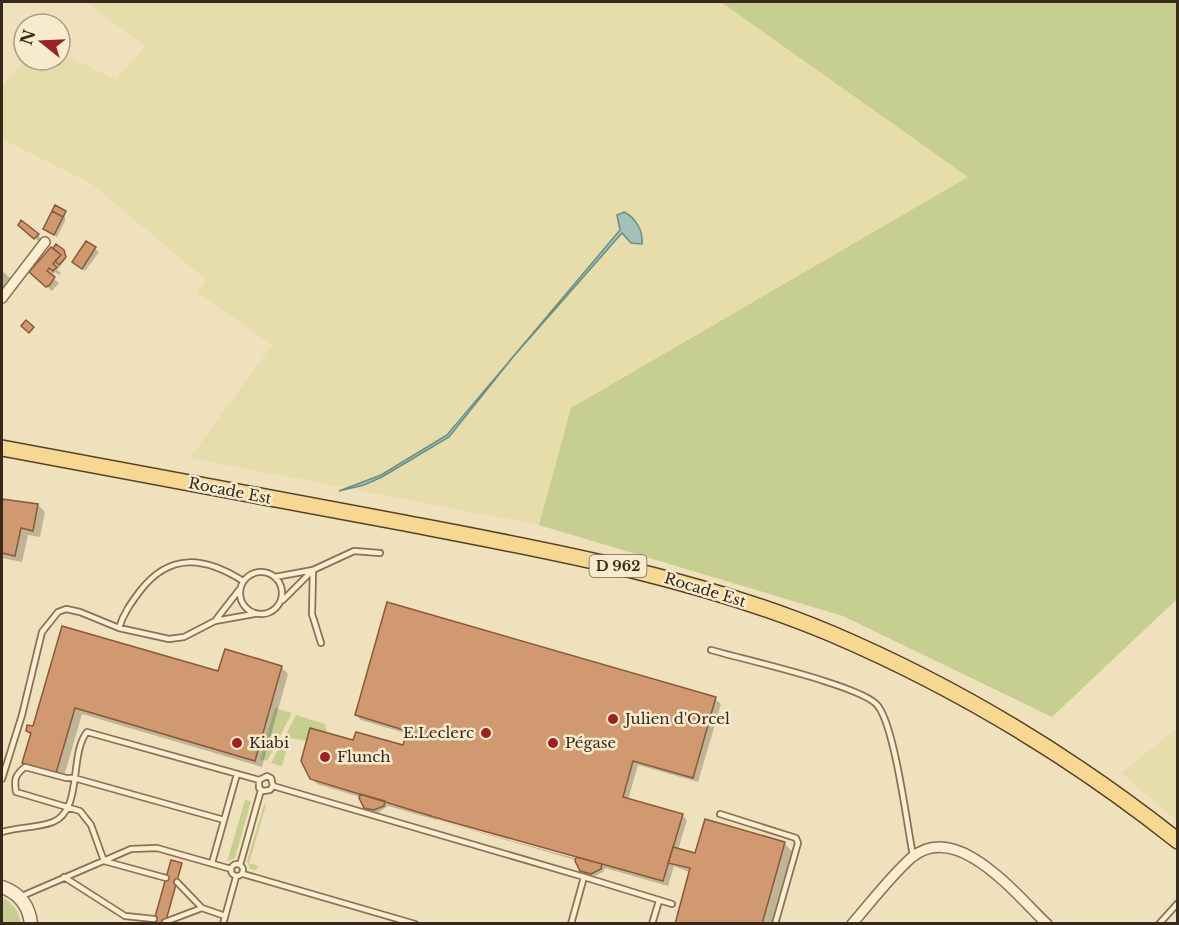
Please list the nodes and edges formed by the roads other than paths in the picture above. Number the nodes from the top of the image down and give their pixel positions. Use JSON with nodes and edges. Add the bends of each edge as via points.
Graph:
{"nodes":[{"id":1,"x":45,"y":242,"type":"dead end"},
{"id":2,"x":2,"y":298,"type":"edge"},
{"id":3,"x":2,"y":448,"type":"edge"},
{"id":4,"x":380,"y":553,"type":"dead end"},
{"id":5,"x":313,"y":570,"type":"junction"},
{"id":6,"x":275,"y":577,"type":"junction"},
{"id":7,"x":243,"y":581,"type":"junction"},
{"id":8,"x":240,"y":590,"type":"junction"},
{"id":9,"x":280,"y":603,"type":"junction"},
{"id":10,"x":254,"y":614,"type":"junction"},
{"id":11,"x":215,"y":621,"type":"junction"},
{"id":12,"x":119,"y":628,"type":"junction"},
{"id":13,"x":321,"y":643,"type":"dead end"},
{"id":14,"x":711,"y":650,"type":"dead end"},
{"id":15,"x":237,"y":774,"type":"junction"},
{"id":16,"x":74,"y":778,"type":"junction"},
{"id":17,"x":2,"y":779,"type":"edge"},
{"id":18,"x":259,"y":780,"type":"junction"},
{"id":19,"x":273,"y":786,"type":"junction"},
{"id":20,"x":261,"y":790,"type":"junction"},
{"id":21,"x":68,"y":807,"type":"junction"},
{"id":22,"x":720,"y":814,"type":"dead end"},
{"id":23,"x":225,"y":820,"type":"junction"},
{"id":24,"x":2,"y":832,"type":"edge"},
{"id":25,"x":1178,"y":841,"type":"edge"},
{"id":26,"x":913,"y":857,"type":"junction"},
{"id":27,"x":104,"y":861,"type":"junction"},
{"id":28,"x":212,"y":863,"type":"junction"},
{"id":29,"x":240,"y":864,"type":"junction"},
{"id":30,"x":231,"y":869,"type":"junction"},
{"id":31,"x":243,"y":874,"type":"junction"},
{"id":32,"x":64,"y":877,"type":"junction"},
{"id":33,"x":236,"y":877,"type":"junction"},
{"id":34,"x":584,"y":877,"type":"junction"},
{"id":35,"x":166,"y":878,"type":"dead end"},
{"id":36,"x":177,"y":882,"type":"dead end"},
{"id":37,"x":2,"y":886,"type":"edge"},
{"id":38,"x":20,"y":897,"type":"junction"},
{"id":39,"x":659,"y":901,"type":"junction"},
{"id":40,"x":1178,"y":903,"type":"edge"},
{"id":41,"x":672,"y":904,"type":"dead end"},
{"id":42,"x":202,"y":908,"type":"junction"},
{"id":43,"x":225,"y":916,"type":"junction"},
{"id":44,"x":154,"y":919,"type":"dead end"},
{"id":45,"x":165,"y":922,"type":"edge"},
{"id":46,"x":31,"y":924,"type":"edge"},
{"id":47,"x":224,"y":924,"type":"edge"},
{"id":48,"x":415,"y":924,"type":"edge"},
{"id":49,"x":571,"y":924,"type":"edge"},
{"id":50,"x":652,"y":924,"type":"edge"},
{"id":51,"x":775,"y":924,"type":"edge"},
{"id":52,"x":852,"y":924,"type":"edge"},
{"id":53,"x":1047,"y":924,"type":"edge"},
{"id":54,"x":1159,"y":924,"type":"edge"}],
"edges":[{"from":1,"to":2,"type":"street"},
{"from":3,"to":25,"type":"main road","name":"Rocade Est","number":"D 962","via":[[550,551],[677,581],[744,602],[861,647],[984,709],[1050,749]]},
{"from":4,"to":5,"type":"lane","via":[[354,551]]},
{"from":5,"to":6,"type":"lane"},
{"from":5,"to":9,"type":"lane"},
{"from":5,"to":13,"type":"lane","via":[[312,614]]},
{"from":6,"to":7,"type":"lane","via":[[258,572]]},
{"from":6,"to":9,"type":"lane","via":[[283,592]]},
{"from":7,"to":8,"type":"lane"},
{"from":7,"to":12,"type":"lane","via":[[208,564],[174,564],[151,578],[131,602]]},
{"from":8,"to":10,"type":"lane","via":[[244,607]]},
{"from":8,"to":11,"type":"lane"},
{"from":9,"to":10,"type":"lane","via":[[270,613]]},
{"from":10,"to":11,"type":"lane"},
{"from":11,"to":12,"type":"lane","via":[[191,634],[169,639]]},
{"from":12,"to":17,"type":"lane","via":[[66,609],[50,618],[42,632]]},
{"from":14,"to":26,"type":"lane","via":[[854,691],[878,705],[890,735]]},
{"from":15,"to":16,"type":"lane","via":[[91,732],[84,734]]},
{"from":15,"to":18,"type":"lane"},
{"from":15,"to":23,"type":"lane"},
{"from":16,"to":21,"type":"lane"},
{"from":16,"to":21,"type":"lane","via":[[25,767],[14,782],[16,792]]},
{"from":16,"to":23,"type":"lane"},
{"from":18,"to":19,"type":"lane","via":[[267,776]]},
{"from":18,"to":20,"type":"lane"},
{"from":19,"to":20,"type":"lane","via":[[268,791]]},
{"from":19,"to":34,"type":"lane"},
{"from":20,"to":29,"type":"lane"},
{"from":21,"to":24,"type":"lane","via":[[52,823]]},
{"from":21,"to":27,"type":"lane","via":[[80,811],[91,825]]},
{"from":22,"to":51,"type":"lane","via":[[796,838],[796,851]]},
{"from":23,"to":28,"type":"lane"},
{"from":26,"to":52,"type":"street"},
{"from":26,"to":53,"type":"street","via":[[934,847],[947,846],[972,855]]},
{"from":27,"to":28,"type":"lane","via":[[131,849],[149,847]]},
{"from":27,"to":32,"type":"lane"},
{"from":27,"to":35,"type":"lane"},
{"from":28,"to":30,"type":"lane"},
{"from":29,"to":30,"type":"lane"},
{"from":29,"to":31,"type":"lane"},
{"from":30,"to":33,"type":"lane"},
{"from":31,"to":33,"type":"lane"},
{"from":31,"to":48,"type":"lane"},
{"from":32,"to":38,"type":"lane"},
{"from":32,"to":44,"type":"lane","via":[[125,916]]},
{"from":33,"to":43,"type":"lane"},
{"from":34,"to":39,"type":"lane"},
{"from":34,"to":49,"type":"lane"},
{"from":36,"to":42,"type":"lane"},
{"from":37,"to":38,"type":"street"},
{"from":38,"to":46,"type":"street"},
{"from":39,"to":41,"type":"lane"},
{"from":39,"to":50,"type":"lane"},
{"from":40,"to":54,"type":"lane"},
{"from":42,"to":43,"type":"lane"},
{"from":42,"to":45,"type":"lane"},
{"from":43,"to":47,"type":"lane"}]}
